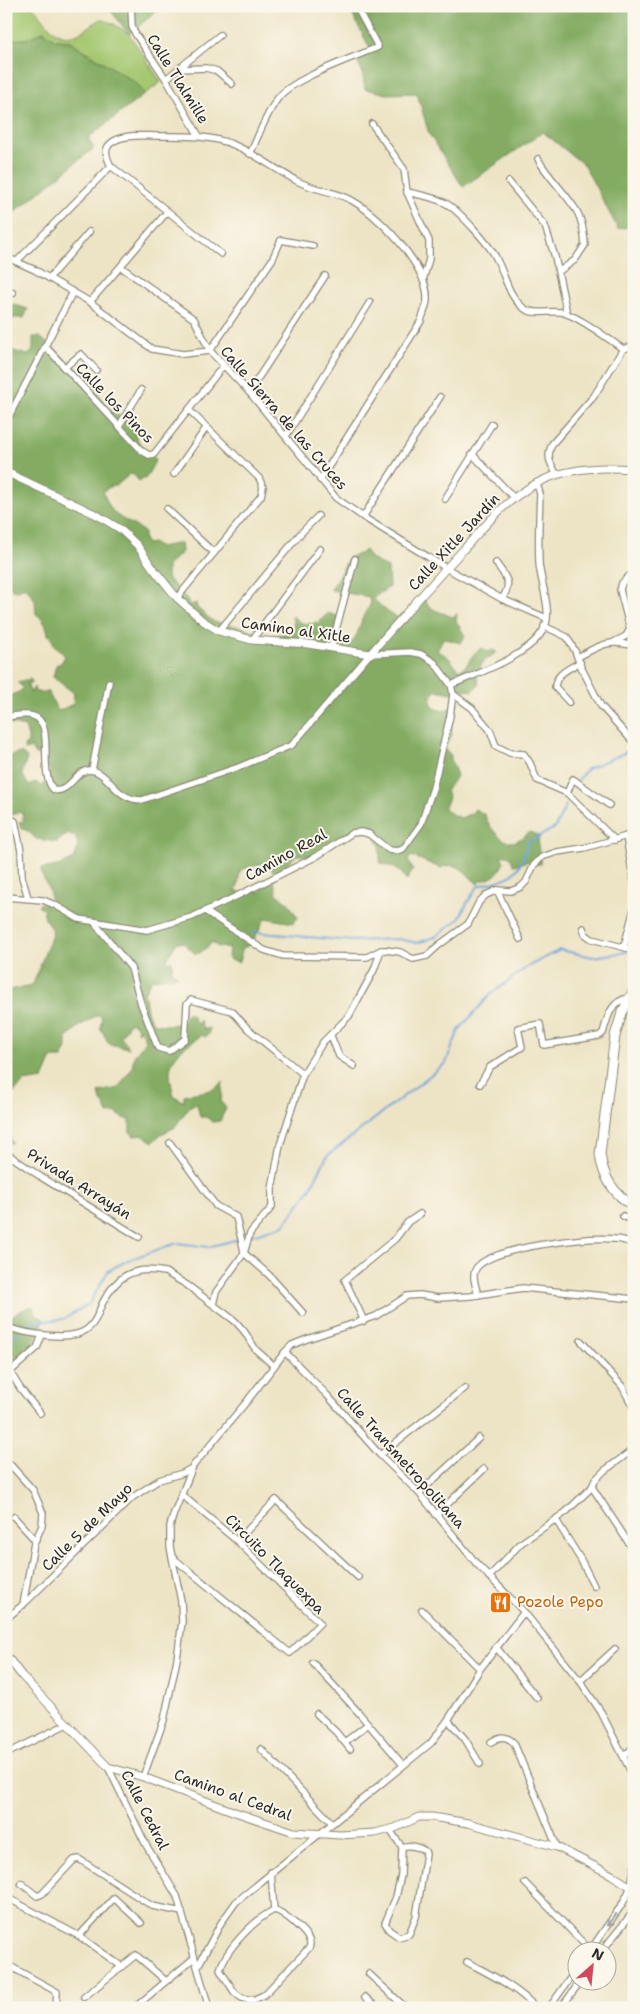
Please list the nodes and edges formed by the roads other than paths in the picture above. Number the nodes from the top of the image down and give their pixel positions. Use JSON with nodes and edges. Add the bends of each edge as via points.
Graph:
{"nodes":[{"id":1,"x":131,"y":6,"type":"edge"},
{"id":2,"x":356,"y":6,"type":"edge"},
{"id":3,"x":220,"y":35,"type":"dead end"},
{"id":4,"x":179,"y":70,"type":"junction"},
{"id":5,"x":166,"y":79,"type":"junction"},
{"id":6,"x":232,"y":84,"type":"dead end"},
{"id":7,"x":372,"y":124,"type":"dead end"},
{"id":8,"x":199,"y":136,"type":"junction"},
{"id":9,"x":250,"y":154,"type":"junction"},
{"id":10,"x":538,"y":159,"type":"dead end"},
{"id":11,"x":111,"y":166,"type":"junction"},
{"id":12,"x":509,"y":182,"type":"dead end"},
{"id":13,"x":407,"y":192,"type":"junction"},
{"id":14,"x":167,"y":212,"type":"junction"},
{"id":15,"x":89,"y":232,"type":"dead end"},
{"id":16,"x":313,"y":246,"type":"dead end"},
{"id":17,"x":221,"y":254,"type":"dead end"},
{"id":18,"x":6,"y":257,"type":"edge"},
{"id":19,"x":17,"y":261,"type":"junction"},
{"id":20,"x":121,"y":267,"type":"junction"},
{"id":21,"x":558,"y":272,"type":"junction"},
{"id":22,"x":325,"y":276,"type":"dead end"},
{"id":23,"x":49,"y":278,"type":"junction"},
{"id":24,"x":422,"y":280,"type":"junction"},
{"id":25,"x":6,"y":290,"type":"edge"},
{"id":26,"x":73,"y":292,"type":"junction"},
{"id":27,"x":13,"y":293,"type":"dead end"},
{"id":28,"x":90,"y":302,"type":"junction"},
{"id":29,"x":370,"y":302,"type":"dead end"},
{"id":30,"x":567,"y":314,"type":"junction"},
{"id":31,"x":45,"y":346,"type":"junction"},
{"id":32,"x":634,"y":346,"type":"edge"},
{"id":33,"x":623,"y":350,"type":"junction"},
{"id":34,"x":210,"y":351,"type":"junction"},
{"id":35,"x":223,"y":366,"type":"junction"},
{"id":36,"x":64,"y":368,"type":"junction"},
{"id":37,"x":96,"y":370,"type":"dead end"},
{"id":38,"x":141,"y":390,"type":"dead end"},
{"id":39,"x":249,"y":392,"type":"junction"},
{"id":40,"x":440,"y":398,"type":"dead end"},
{"id":41,"x":189,"y":410,"type":"junction"},
{"id":42,"x":6,"y":422,"type":"edge"},
{"id":43,"x":492,"y":424,"type":"dead end"},
{"id":44,"x":119,"y":426,"type":"junction"},
{"id":45,"x":206,"y":428,"type":"junction"},
{"id":46,"x":286,"y":436,"type":"junction"},
{"id":47,"x":472,"y":454,"type":"junction"},
{"id":48,"x":634,"y":469,"type":"edge"},
{"id":49,"x":6,"y":472,"type":"edge"},
{"id":50,"x":174,"y":474,"type":"dead end"},
{"id":51,"x":557,"y":475,"type":"junction"},
{"id":52,"x":320,"y":480,"type":"junction"},
{"id":53,"x":536,"y":484,"type":"junction"},
{"id":54,"x":514,"y":498,"type":"junction"},
{"id":55,"x":445,"y":499,"type":"dead end"},
{"id":56,"x":166,"y":509,"type":"dead end"},
{"id":57,"x":318,"y":516,"type":"dead end"},
{"id":58,"x":362,"y":517,"type":"junction"},
{"id":59,"x":320,"y":549,"type":"dead end"},
{"id":60,"x":214,"y":553,"type":"junction"},
{"id":61,"x":355,"y":559,"type":"dead end"},
{"id":62,"x":496,"y":563,"type":"dead end"},
{"id":63,"x":446,"y":568,"type":"junction"},
{"id":64,"x":629,"y":576,"type":"dead end"},
{"id":65,"x":177,"y":598,"type":"junction"},
{"id":66,"x":502,"y":599,"type":"junction"},
{"id":67,"x":546,"y":618,"type":"junction"},
{"id":68,"x":544,"y":626,"type":"junction"},
{"id":69,"x":219,"y":631,"type":"junction"},
{"id":70,"x":252,"y":640,"type":"junction"},
{"id":71,"x":614,"y":642,"type":"junction"},
{"id":72,"x":634,"y":646,"type":"edge"},
{"id":73,"x":331,"y":648,"type":"junction"},
{"id":74,"x":370,"y":654,"type":"junction"},
{"id":75,"x":579,"y":659,"type":"junction"},
{"id":76,"x":109,"y":682,"type":"dead end"},
{"id":77,"x":451,"y":685,"type":"junction"},
{"id":78,"x":453,"y":694,"type":"junction"},
{"id":79,"x":569,"y":702,"type":"dead end"},
{"id":80,"x":6,"y":718,"type":"edge"},
{"id":81,"x":634,"y":743,"type":"edge"},
{"id":82,"x":92,"y":770,"type":"junction"},
{"id":83,"x":567,"y":792,"type":"junction"},
{"id":84,"x":609,"y":805,"type":"dead end"},
{"id":85,"x":6,"y":817,"type":"edge"},
{"id":86,"x":634,"y":834,"type":"edge"},
{"id":87,"x":626,"y":836,"type":"junction"},
{"id":88,"x":615,"y":840,"type":"junction"},
{"id":89,"x":634,"y":882,"type":"edge"},
{"id":90,"x":497,"y":890,"type":"junction"},
{"id":91,"x":6,"y":898,"type":"edge"},
{"id":92,"x":28,"y":898,"type":"junction"},
{"id":93,"x":634,"y":909,"type":"edge"},
{"id":94,"x":205,"y":911,"type":"junction"},
{"id":95,"x":94,"y":922,"type":"junction"},
{"id":96,"x":584,"y":928,"type":"dead end"},
{"id":97,"x":520,"y":939,"type":"dead end"},
{"id":98,"x":624,"y":946,"type":"junction"},
{"id":99,"x":381,"y":950,"type":"junction"},
{"id":100,"x":634,"y":950,"type":"edge"},
{"id":101,"x":630,"y":994,"type":"edge"},
{"id":102,"x":634,"y":1007,"type":"edge"},
{"id":103,"x":331,"y":1036,"type":"junction"},
{"id":104,"x":354,"y":1066,"type":"dead end"},
{"id":105,"x":303,"y":1074,"type":"junction"},
{"id":106,"x":480,"y":1084,"type":"dead end"},
{"id":107,"x":170,"y":1143,"type":"dead end"},
{"id":108,"x":6,"y":1153,"type":"edge"},
{"id":109,"x":634,"y":1206,"type":"edge"},
{"id":110,"x":420,"y":1214,"type":"dead end"},
{"id":111,"x":623,"y":1216,"type":"dead end"},
{"id":112,"x":634,"y":1221,"type":"edge"},
{"id":113,"x":139,"y":1237,"type":"dead end"},
{"id":114,"x":245,"y":1240,"type":"junction"},
{"id":115,"x":634,"y":1243,"type":"edge"},
{"id":116,"x":244,"y":1254,"type":"junction"},
{"id":117,"x":478,"y":1295,"type":"junction"},
{"id":118,"x":634,"y":1299,"type":"edge"},
{"id":119,"x":213,"y":1304,"type":"junction"},
{"id":120,"x":304,"y":1313,"type":"dead end"},
{"id":121,"x":364,"y":1320,"type":"junction"},
{"id":122,"x":8,"y":1328,"type":"edge"},
{"id":123,"x":42,"y":1335,"type":"junction"},
{"id":124,"x":580,"y":1341,"type":"dead end"},
{"id":125,"x":285,"y":1352,"type":"junction"},
{"id":126,"x":274,"y":1366,"type":"junction"},
{"id":127,"x":465,"y":1388,"type":"dead end"},
{"id":128,"x":634,"y":1409,"type":"edge"},
{"id":129,"x":40,"y":1413,"type":"dead end"},
{"id":130,"x":479,"y":1438,"type":"dead end"},
{"id":131,"x":634,"y":1449,"type":"edge"},
{"id":132,"x":380,"y":1455,"type":"junction"},
{"id":133,"x":6,"y":1460,"type":"edge"},
{"id":134,"x":194,"y":1466,"type":"junction"},
{"id":135,"x":484,"y":1469,"type":"dead end"},
{"id":136,"x":592,"y":1487,"type":"junction"},
{"id":137,"x":419,"y":1493,"type":"junction"},
{"id":138,"x":182,"y":1495,"type":"junction"},
{"id":139,"x":436,"y":1515,"type":"junction"},
{"id":140,"x":14,"y":1517,"type":"dead end"},
{"id":141,"x":556,"y":1520,"type":"junction"},
{"id":142,"x":36,"y":1540,"type":"junction"},
{"id":143,"x":237,"y":1541,"type":"junction"},
{"id":144,"x":634,"y":1551,"type":"edge"},
{"id":145,"x":172,"y":1557,"type":"junction"},
{"id":146,"x":358,"y":1577,"type":"dead end"},
{"id":147,"x":489,"y":1577,"type":"junction"},
{"id":148,"x":594,"y":1586,"type":"dead end"},
{"id":149,"x":23,"y":1605,"type":"junction"},
{"id":150,"x":422,"y":1610,"type":"dead end"},
{"id":151,"x":524,"y":1612,"type":"junction"},
{"id":152,"x":6,"y":1619,"type":"edge"},
{"id":153,"x":496,"y":1648,"type":"junction"},
{"id":154,"x":615,"y":1649,"type":"dead end"},
{"id":155,"x":6,"y":1655,"type":"edge"},
{"id":156,"x":313,"y":1663,"type":"dead end"},
{"id":157,"x":480,"y":1669,"type":"junction"},
{"id":158,"x":580,"y":1681,"type":"junction"},
{"id":159,"x":537,"y":1698,"type":"dead end"},
{"id":160,"x":317,"y":1714,"type":"dead end"},
{"id":161,"x":448,"y":1720,"type":"junction"},
{"id":162,"x":67,"y":1724,"type":"junction"},
{"id":163,"x":368,"y":1724,"type":"junction"},
{"id":164,"x":345,"y":1742,"type":"junction"},
{"id":165,"x":491,"y":1742,"type":"dead end"},
{"id":166,"x":634,"y":1747,"type":"edge"},
{"id":167,"x":262,"y":1748,"type":"dead end"},
{"id":168,"x":350,"y":1749,"type":"dead end"},
{"id":169,"x":6,"y":1754,"type":"edge"},
{"id":170,"x":624,"y":1756,"type":"junction"},
{"id":171,"x":480,"y":1764,"type":"dead end"},
{"id":172,"x":403,"y":1765,"type":"junction"},
{"id":173,"x":108,"y":1767,"type":"junction"},
{"id":174,"x":143,"y":1777,"type":"junction"},
{"id":175,"x":634,"y":1778,"type":"edge"},
{"id":176,"x":331,"y":1822,"type":"junction"},
{"id":177,"x":389,"y":1829,"type":"junction"},
{"id":178,"x":317,"y":1834,"type":"junction"},
{"id":179,"x":402,"y":1847,"type":"junction"},
{"id":180,"x":557,"y":1847,"type":"junction"},
{"id":181,"x":634,"y":1868,"type":"edge"},
{"id":182,"x":271,"y":1872,"type":"junction"},
{"id":183,"x":21,"y":1883,"type":"dead end"},
{"id":184,"x":525,"y":1884,"type":"dead end"},
{"id":185,"x":632,"y":1888,"type":"edge"},
{"id":186,"x":6,"y":1896,"type":"edge"},
{"id":187,"x":274,"y":1910,"type":"junction"},
{"id":188,"x":634,"y":1911,"type":"edge"},
{"id":189,"x":182,"y":1912,"type":"junction"},
{"id":190,"x":141,"y":1923,"type":"dead end"},
{"id":191,"x":79,"y":1936,"type":"junction"},
{"id":192,"x":581,"y":1942,"type":"edge"},
{"id":193,"x":596,"y":1942,"type":"edge"},
{"id":194,"x":609,"y":1942,"type":"edge"},
{"id":195,"x":194,"y":1958,"type":"junction"},
{"id":196,"x":467,"y":1962,"type":"dead end"},
{"id":197,"x":6,"y":1964,"type":"edge"},
{"id":198,"x":121,"y":1966,"type":"junction"},
{"id":199,"x":198,"y":1966,"type":"junction"},
{"id":200,"x":369,"y":1974,"type":"dead end"},
{"id":201,"x":166,"y":1981,"type":"junction"},
{"id":202,"x":568,"y":1982,"type":"edge"},
{"id":203,"x":573,"y":1992,"type":"edge"},
{"id":204,"x":365,"y":1997,"type":"dead end"},
{"id":205,"x":84,"y":1998,"type":"dead end"},
{"id":206,"x":56,"y":2007,"type":"edge"},
{"id":207,"x":134,"y":2008,"type":"edge"},
{"id":208,"x":209,"y":2008,"type":"edge"},
{"id":209,"x":377,"y":2008,"type":"edge"},
{"id":210,"x":406,"y":2008,"type":"edge"},
{"id":211,"x":536,"y":2008,"type":"edge"},
{"id":212,"x":550,"y":2008,"type":"edge"},
{"id":213,"x":561,"y":2008,"type":"edge"}],
"edges":[{"from":1,"to":5,"type":"street","name":"Calle Tlalmille","via":[[132,27]]},
{"from":2,"to":9,"type":"street","via":[[378,47],[291,85],[268,114]]},
{"from":3,"to":4,"type":"street"},
{"from":4,"to":5,"type":"street"},
{"from":4,"to":6,"type":"street","via":[[217,70]]},
{"from":5,"to":8,"type":"street","name":"Calle Tlalmille"},
{"from":7,"to":13,"type":"street","via":[[404,169]]},
{"from":8,"to":9,"type":"street","via":[[234,145]]},
{"from":8,"to":11,"type":"street","via":[[121,137],[107,146],[106,157]]},
{"from":9,"to":24,"type":"street","via":[[315,189],[348,198],[374,215],[400,242],[421,273]]},
{"from":10,"to":21,"type":"street","via":[[576,208],[584,231],[585,245],[575,260]]},
{"from":11,"to":14,"type":"street"},
{"from":11,"to":19,"type":"street"},
{"from":12,"to":21,"type":"street","via":[[545,226]]},
{"from":13,"to":24,"type":"street","via":[[429,241],[429,259]]},
{"from":13,"to":30,"type":"street","via":[[448,204],[497,258],[514,299],[527,310]]},
{"from":14,"to":17,"type":"street"},
{"from":14,"to":20,"type":"street"},
{"from":15,"to":23,"type":"street"},
{"from":16,"to":34,"type":"street","via":[[281,240],[272,260]]},
{"from":18,"to":19,"type":"street"},
{"from":19,"to":23,"type":"street"},
{"from":20,"to":28,"type":"street"},
{"from":20,"to":34,"type":"street","name":"Calle Sierra de las Cruces","via":[[194,319]]},
{"from":21,"to":30,"type":"street"},
{"from":22,"to":39,"type":"street"},
{"from":23,"to":26,"type":"street"},
{"from":24,"to":52,"type":"street","via":[[427,298],[421,321]]},
{"from":25,"to":27,"type":"street"},
{"from":26,"to":28,"type":"street"},
{"from":26,"to":31,"type":"street"},
{"from":28,"to":34,"type":"street","via":[[152,349],[183,354]]},
{"from":29,"to":46,"type":"street"},
{"from":30,"to":33,"type":"street"},
{"from":31,"to":36,"type":"street","name":"Calle los Pinos"},
{"from":31,"to":42,"type":"street"},
{"from":32,"to":33,"type":"street"},
{"from":33,"to":51,"type":"street","via":[[594,396],[552,444],[549,461]]},
{"from":34,"to":35,"type":"street","name":"Calle Sierra de las Cruces"},
{"from":35,"to":39,"type":"street","name":"Calle Sierra de las Cruces"},
{"from":35,"to":41,"type":"street","name":"Calle los Pinos"},
{"from":36,"to":37,"type":"street","via":[[81,354]]},
{"from":36,"to":44,"type":"street","name":"Calle los Pinos"},
{"from":38,"to":44,"type":"street"},
{"from":39,"to":46,"type":"street","name":"Calle Sierra de las Cruces"},
{"from":40,"to":58,"type":"street"},
{"from":41,"to":44,"type":"street","name":"Calle los Pinos","via":[[154,454],[145,454]]},
{"from":41,"to":45,"type":"street"},
{"from":43,"to":47,"type":"street"},
{"from":45,"to":50,"type":"street"},
{"from":45,"to":60,"type":"street","via":[[259,478],[263,487],[261,496]]},
{"from":46,"to":52,"type":"street","name":"Calle Sierra de las Cruces"},
{"from":47,"to":54,"type":"street"},
{"from":47,"to":55,"type":"street"},
{"from":48,"to":51,"type":"street","name":"Calle Xitle Jardín","via":[[603,467]]},
{"from":49,"to":65,"type":"street","name":"Camino al Xitle","via":[[120,529],[137,545]]},
{"from":51,"to":53,"type":"street","name":"Calle Xitle Jardín"},
{"from":52,"to":58,"type":"street","name":"Calle Sierra de las Cruces","via":[[336,498]]},
{"from":53,"to":54,"type":"street","name":"Calle Xitle Jardín"},
{"from":53,"to":67,"type":"street","via":[[540,494],[539,564]]},
{"from":54,"to":63,"type":"street","name":"Calle Xitle Jardín"},
{"from":56,"to":60,"type":"street"},
{"from":57,"to":69,"type":"street"},
{"from":58,"to":63,"type":"street","name":"Calle Sierra de las Cruces"},
{"from":59,"to":70,"type":"street"},
{"from":60,"to":65,"type":"street"},
{"from":61,"to":73,"type":"street"},
{"from":62,"to":66,"type":"street","via":[[508,580],[508,590]]},
{"from":63,"to":66,"type":"street","name":"Calle Sierra de las Cruces"},
{"from":63,"to":74,"type":"street","name":"Calle Xitle Jardín"},
{"from":64,"to":71,"type":"street","via":[[620,587],[630,629],[626,636]]},
{"from":65,"to":69,"type":"street","name":"Camino al Xitle"},
{"from":66,"to":67,"type":"street","name":"Calle Sierra de las Cruces"},
{"from":67,"to":68,"type":"street"},
{"from":68,"to":75,"type":"street","via":[[567,638]]},
{"from":68,"to":77,"type":"street","via":[[532,642],[510,660]]},
{"from":69,"to":70,"type":"street","name":"Camino al Xitle"},
{"from":70,"to":73,"type":"street","name":"Camino al Xitle"},
{"from":71,"to":72,"type":"street"},
{"from":71,"to":75,"type":"street","via":[[604,644]]},
{"from":73,"to":74,"type":"street","name":"Camino al Xitle"},
{"from":74,"to":77,"type":"street","name":"Camino Real","via":[[421,654],[434,662]]},
{"from":74,"to":82,"type":"street","via":[[307,730],[292,745],[279,752],[142,800],[123,796]]},
{"from":75,"to":79,"type":"street","via":[[556,679],[555,687]]},
{"from":75,"to":81,"type":"street","via":[[602,706]]},
{"from":76,"to":82,"type":"street"},
{"from":77,"to":78,"type":"street","name":"Camino Real"},
{"from":78,"to":83,"type":"street","via":[[472,708],[490,730],[496,746],[510,753],[524,754],[537,780]]},
{"from":78,"to":94,"type":"street","name":"Camino Real","via":[[433,788],[421,824],[403,849],[389,850],[369,834],[352,832],[317,856]]},
{"from":80,"to":82,"type":"street","via":[[28,715],[41,721],[45,730],[48,782],[54,790],[63,790],[85,770]]},
{"from":83,"to":84,"type":"street","via":[[574,780]]},
{"from":83,"to":88,"type":"street"},
{"from":85,"to":92,"type":"street","via":[[14,821],[22,851],[22,877]]},
{"from":86,"to":87,"type":"street"},
{"from":87,"to":88,"type":"street"},
{"from":87,"to":89,"type":"street"},
{"from":88,"to":90,"type":"street","via":[[542,857],[534,864],[521,887],[511,891]]},
{"from":90,"to":97,"type":"street"},
{"from":90,"to":99,"type":"street","via":[[479,902],[468,924],[427,956],[413,959],[400,952]]},
{"from":91,"to":92,"type":"street","name":"Camino Real"},
{"from":92,"to":95,"type":"street","name":"Camino Real","via":[[55,904],[79,919]]},
{"from":93,"to":98,"type":"street"},
{"from":94,"to":95,"type":"street","name":"Camino Real","via":[[147,930]]},
{"from":94,"to":99,"type":"street","via":[[264,950],[282,956],[367,957]]},
{"from":95,"to":105,"type":"street","via":[[131,968],[140,1004],[158,1048],[169,1051],[185,1039],[187,1004],[191,1000],[232,1011],[248,1029]]},
{"from":96,"to":98,"type":"street","via":[[588,937]]},
{"from":98,"to":100,"type":"street"},
{"from":99,"to":103,"type":"street","via":[[349,1016]]},
{"from":101,"to":102,"type":"street"},
{"from":101,"to":106,"type":"street","via":[[614,1005],[600,1036],[544,1045],[540,1024],[518,1028],[522,1047],[490,1067]]},
{"from":101,"to":109,"type":"main road","via":[[615,1036],[600,1154],[604,1174],[613,1189]]},
{"from":103,"to":104,"type":"street","via":[[339,1056]]},
{"from":103,"to":105,"type":"street","via":[[323,1042]]},
{"from":105,"to":114,"type":"street","via":[[280,1145],[272,1207]]},
{"from":107,"to":114,"type":"street","via":[[216,1206],[236,1216]]},
{"from":108,"to":113,"type":"street","name":"Privada Arrayán"},
{"from":110,"to":121,"type":"street","via":[[408,1222],[396,1239],[345,1280]]},
{"from":111,"to":112,"type":"street"},
{"from":114,"to":116,"type":"street"},
{"from":115,"to":117,"type":"street","via":[[588,1238],[499,1255],[478,1266],[473,1277]]},
{"from":116,"to":119,"type":"street","via":[[216,1292]]},
{"from":116,"to":120,"type":"street","via":[[269,1275]]},
{"from":117,"to":118,"type":"street","via":[[523,1288]]},
{"from":117,"to":121,"type":"street","via":[[408,1296]]},
{"from":119,"to":123,"type":"street","via":[[165,1272],[143,1269],[132,1271],[122,1279],[87,1330],[80,1334]]},
{"from":119,"to":126,"type":"street","via":[[234,1320],[256,1350]]},
{"from":121,"to":125,"type":"street","via":[[292,1345]]},
{"from":122,"to":123,"type":"street"},
{"from":123,"to":129,"type":"street","via":[[37,1348],[10,1372]]},
{"from":124,"to":128,"type":"street","via":[[622,1386]]},
{"from":125,"to":126,"type":"street"},
{"from":125,"to":132,"type":"street","name":"Calle Transmetropolitana"},
{"from":126,"to":134,"type":"street"},
{"from":127,"to":132,"type":"street"},
{"from":130,"to":137,"type":"street"},
{"from":131,"to":136,"type":"street","via":[[604,1471]]},
{"from":132,"to":137,"type":"street","name":"Calle Transmetropolitana"},
{"from":133,"to":142,"type":"street","via":[[33,1490],[40,1505],[43,1520]]},
{"from":134,"to":138,"type":"street"},
{"from":134,"to":149,"type":"street","name":"Calle 5 de Mayo","via":[[184,1473],[159,1480],[133,1497]]},
{"from":135,"to":139,"type":"street"},
{"from":136,"to":141,"type":"street"},
{"from":136,"to":144,"type":"street"},
{"from":137,"to":139,"type":"street","name":"Calle Transmetropolitana"},
{"from":138,"to":143,"type":"street","name":"Circuito Tlaquexpa"},
{"from":138,"to":145,"type":"street","via":[[170,1526]]},
{"from":139,"to":147,"type":"street","name":"Calle Transmetropolitana"},
{"from":140,"to":142,"type":"street"},
{"from":141,"to":147,"type":"street","via":[[522,1543]]},
{"from":141,"to":148,"type":"street"},
{"from":142,"to":149,"type":"street"},
{"from":143,"to":145,"type":"street","name":"Circuito Tlaquexpa","via":[[320,1623],[290,1653]]},
{"from":143,"to":146,"type":"street","via":[[276,1500]]},
{"from":145,"to":174,"type":"street","via":[[182,1622],[164,1720]]},
{"from":147,"to":151,"type":"street","name":"Calle Transmetropolitana"},
{"from":149,"to":152,"type":"street","name":"Calle 5 de Mayo"},
{"from":150,"to":157,"type":"street"},
{"from":151,"to":153,"type":"street"},
{"from":151,"to":158,"type":"street","name":"Calle Transmetropolitana"},
{"from":153,"to":157,"type":"street"},
{"from":153,"to":159,"type":"street"},
{"from":154,"to":158,"type":"street"},
{"from":155,"to":162,"type":"street","name":"Calle Cedral"},
{"from":156,"to":163,"type":"street"},
{"from":157,"to":161,"type":"street"},
{"from":158,"to":170,"type":"street","name":"Calle Transmetropolitana"},
{"from":160,"to":164,"type":"street"},
{"from":161,"to":171,"type":"street"},
{"from":161,"to":172,"type":"street","via":[[431,1743]]},
{"from":162,"to":169,"type":"street"},
{"from":162,"to":173,"type":"street","name":"Calle Cedral"},
{"from":163,"to":164,"type":"street"},
{"from":163,"to":172,"type":"street"},
{"from":164,"to":168,"type":"street"},
{"from":165,"to":180,"type":"street","via":[[503,1736],[514,1743]]},
{"from":166,"to":170,"type":"street"},
{"from":167,"to":176,"type":"street"},
{"from":170,"to":175,"type":"street","name":"Calle Transmetropolitana"},
{"from":172,"to":176,"type":"street"},
{"from":173,"to":174,"type":"street","name":"Camino al Cedral"},
{"from":173,"to":189,"type":"street","name":"Calle Cedral","via":[[146,1845],[177,1896]]},
{"from":174,"to":178,"type":"street","name":"Camino al Cedral","via":[[276,1827]]},
{"from":176,"to":178,"type":"street"},
{"from":177,"to":178,"type":"street","name":"Camino al Cedral","via":[[349,1835]]},
{"from":177,"to":179,"type":"street"},
{"from":177,"to":180,"type":"street","name":"Camino al Cedral","via":[[419,1817],[432,1817],[468,1823]]},
{"from":178,"to":182,"type":"street"},
{"from":179,"to":179,"type":"street","via":[[401,1875],[385,1923],[399,1937],[408,1934],[414,1923],[426,1854],[421,1848]]},
{"from":180,"to":185,"type":"street","name":"Camino al Cedral"},
{"from":181,"to":185,"type":"street"},
{"from":182,"to":187,"type":"street"},
{"from":182,"to":199,"type":"street","via":[[236,1902]]},
{"from":183,"to":189,"type":"street","via":[[37,1896],[42,1894],[74,1860],[79,1859],[152,1906]]},
{"from":184,"to":192,"type":"street"},
{"from":185,"to":193,"type":"street","one_way":true},
{"from":186,"to":191,"type":"street"},
{"from":187,"to":187,"type":"street","via":[[246,1933],[222,1960],[222,1976],[242,1998],[253,2000],[264,1995],[309,1948],[307,1937],[284,1914]]},
{"from":188,"to":194,"type":"street"},
{"from":189,"to":195,"type":"street","name":"Calle Cedral"},
{"from":190,"to":191,"type":"street","via":[[114,1898]]},
{"from":191,"to":198,"type":"street"},
{"from":195,"to":199,"type":"street","name":"Calle Cedral"},
{"from":195,"to":201,"type":"street"},
{"from":196,"to":211,"type":"street","via":[[502,1981]]},
{"from":197,"to":206,"type":"street","via":[[57,1992]]},
{"from":198,"to":201,"type":"street","via":[[136,1955]]},
{"from":198,"to":205,"type":"street"},
{"from":199,"to":208,"type":"street","name":"Calle Cedral"},
{"from":200,"to":210,"type":"street"},
{"from":201,"to":207,"type":"street"},
{"from":202,"to":212,"type":"street"},
{"from":203,"to":213,"type":"street"},
{"from":204,"to":209,"type":"street"}]}
